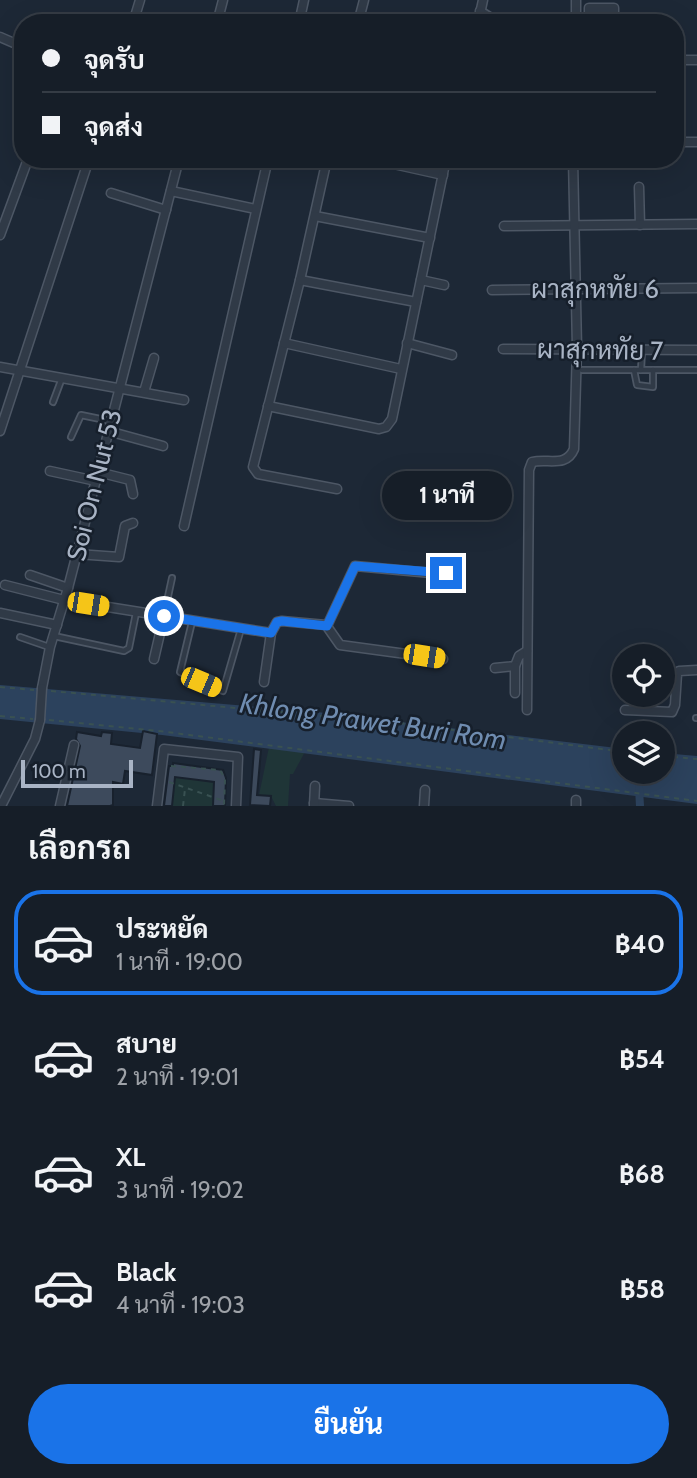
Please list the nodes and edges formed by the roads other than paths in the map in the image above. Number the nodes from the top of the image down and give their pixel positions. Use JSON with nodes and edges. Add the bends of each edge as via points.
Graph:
{"nodes":[{"id":1,"x":483,"y":0,"type":"edge"},
{"id":2,"x":480,"y":11,"type":"junction"},
{"id":3,"x":480,"y":14,"type":"edge"},
{"id":4,"x":485,"y":14,"type":"edge"},
{"id":5,"x":589,"y":14,"type":"edge"},
{"id":6,"x":614,"y":14,"type":"edge"},
{"id":7,"x":25,"y":168,"type":"edge"},
{"id":8,"x":86,"y":168,"type":"edge"},
{"id":9,"x":177,"y":168,"type":"edge"},
{"id":10,"x":266,"y":168,"type":"edge"},
{"id":11,"x":325,"y":168,"type":"edge"},
{"id":12,"x":412,"y":168,"type":"edge"},
{"id":13,"x":444,"y":168,"type":"edge"},
{"id":14,"x":573,"y":168,"type":"edge"},
{"id":15,"x":443,"y":175,"type":"junction"},
{"id":16,"x":639,"y":187,"type":"dead end"},
{"id":17,"x":171,"y":191,"type":"junction"},
{"id":18,"x":111,"y":193,"type":"dead end"},
{"id":19,"x":256,"y":209,"type":"junction"},
{"id":20,"x":166,"y":210,"type":"junction"},
{"id":21,"x":315,"y":216,"type":"junction"},
{"id":22,"x":697,"y":224,"type":"edge"},
{"id":23,"x":640,"y":225,"type":"junction"},
{"id":24,"x":503,"y":226,"type":"dead end"},
{"id":25,"x":573,"y":226,"type":"junction"},
{"id":26,"x":0,"y":235,"type":"edge"},
{"id":27,"x":430,"y":238,"type":"junction"},
{"id":28,"x":300,"y":280,"type":"junction"},
{"id":29,"x":421,"y":280,"type":"junction"},
{"id":30,"x":444,"y":285,"type":"dead end"},
{"id":31,"x":697,"y":288,"type":"edge"},
{"id":32,"x":573,"y":289,"type":"junction"},
{"id":33,"x":492,"y":290,"type":"dead end"},
{"id":34,"x":416,"y":302,"type":"junction"},
{"id":35,"x":284,"y":343,"type":"junction"},
{"id":36,"x":407,"y":343,"type":"junction"},
{"id":37,"x":577,"y":348,"type":"junction"},
{"id":38,"x":503,"y":349,"type":"dead end"},
{"id":39,"x":697,"y":350,"type":"edge"},
{"id":40,"x":642,"y":351,"type":"junction"},
{"id":41,"x":452,"y":355,"type":"dead end"},
{"id":42,"x":154,"y":358,"type":"dead end"},
{"id":43,"x":0,"y":367,"type":"edge"},
{"id":44,"x":401,"y":369,"type":"junction"},
{"id":45,"x":19,"y":370,"type":"junction"},
{"id":46,"x":582,"y":370,"type":"dead end"},
{"id":47,"x":634,"y":370,"type":"junction"},
{"id":48,"x":641,"y":370,"type":"junction"},
{"id":49,"x":653,"y":370,"type":"junction"},
{"id":50,"x":697,"y":370,"type":"edge"},
{"id":51,"x":62,"y":378,"type":"junction"},
{"id":52,"x":118,"y":387,"type":"junction"},
{"id":53,"x":144,"y":392,"type":"junction"},
{"id":54,"x":184,"y":400,"type":"dead end"},
{"id":55,"x":53,"y":402,"type":"dead end"},
{"id":56,"x":268,"y":406,"type":"junction"},
{"id":57,"x":110,"y":421,"type":"junction"},
{"id":58,"x":0,"y":431,"type":"edge"},
{"id":59,"x":108,"y":431,"type":"junction"},
{"id":60,"x":71,"y":437,"type":"dead end"},
{"id":61,"x":163,"y":446,"type":"dead end"},
{"id":62,"x":50,"y":471,"type":"dead end"},
{"id":63,"x":97,"y":477,"type":"junction"},
{"id":64,"x":337,"y":489,"type":"dead end"},
{"id":65,"x":133,"y":494,"type":"dead end"},
{"id":66,"x":133,"y":523,"type":"dead end"},
{"id":67,"x":184,"y":526,"type":"dead end"},
{"id":68,"x":77,"y":555,"type":"junction"},
{"id":69,"x":448,"y":562,"type":"dead end"},
{"id":70,"x":30,"y":575,"type":"dead end"},
{"id":71,"x":172,"y":578,"type":"dead end"},
{"id":72,"x":5,"y":585,"type":"dead end"},
{"id":73,"x":68,"y":588,"type":"junction"},
{"id":74,"x":64,"y":600,"type":"junction"},
{"id":75,"x":136,"y":611,"type":"junction"},
{"id":76,"x":0,"y":613,"type":"edge"},
{"id":77,"x":164,"y":616,"type":"junction"},
{"id":78,"x":192,"y":622,"type":"junction"},
{"id":79,"x":57,"y":625,"type":"junction"},
{"id":80,"x":327,"y":626,"type":"junction"},
{"id":81,"x":241,"y":629,"type":"junction"},
{"id":82,"x":271,"y":633,"type":"junction"},
{"id":83,"x":53,"y":636,"type":"junction"},
{"id":84,"x":20,"y":637,"type":"dead end"},
{"id":85,"x":50,"y":647,"type":"junction"},
{"id":86,"x":527,"y":650,"type":"junction"},
{"id":87,"x":154,"y":659,"type":"dead end"},
{"id":88,"x":443,"y":659,"type":"dead end"},
{"id":89,"x":515,"y":666,"type":"junction"},
{"id":90,"x":495,"y":668,"type":"dead end"},
{"id":91,"x":697,"y":670,"type":"edge"},
{"id":92,"x":264,"y":682,"type":"dead end"},
{"id":93,"x":515,"y":693,"type":"dead end"},
{"id":94,"x":527,"y":710,"type":"dead end"},
{"id":95,"x":625,"y":710,"type":"dead end"},
{"id":96,"x":74,"y":745,"type":"dead end"},
{"id":97,"x":315,"y":786,"type":"dead end"},
{"id":98,"x":425,"y":790,"type":"dead end"},
{"id":99,"x":3,"y":796,"type":"edge"},
{"id":100,"x":314,"y":804,"type":"edge"},
{"id":101,"x":1,"y":806,"type":"edge"},
{"id":102,"x":60,"y":806,"type":"edge"},
{"id":103,"x":156,"y":806,"type":"edge"},
{"id":104,"x":236,"y":806,"type":"edge"},
{"id":105,"x":349,"y":806,"type":"edge"},
{"id":106,"x":424,"y":806,"type":"edge"}],
"edges":[{"from":1,"to":2,"type":"street"},
{"from":2,"to":3,"type":"street"},
{"from":2,"to":4,"type":"street"},
{"from":5,"to":6,"type":"street","via":[[589,8],[614,8]]},
{"from":7,"to":26,"type":"street"},
{"from":8,"to":45,"type":"street"},
{"from":9,"to":17,"type":"street","name":"Soi On Nut 53"},
{"from":10,"to":19,"type":"street"},
{"from":11,"to":21,"type":"street"},
{"from":12,"to":15,"type":"street"},
{"from":13,"to":15,"type":"street"},
{"from":14,"to":25,"type":"street"},
{"from":15,"to":27,"type":"street"},
{"from":16,"to":23,"type":"street"},
{"from":17,"to":19,"type":"street"},
{"from":17,"to":20,"type":"street","name":"Soi On Nut 53"},
{"from":18,"to":20,"type":"street"},
{"from":19,"to":67,"type":"street"},
{"from":20,"to":52,"type":"street","name":"Soi On Nut 53"},
{"from":21,"to":27,"type":"street"},
{"from":21,"to":28,"type":"street"},
{"from":22,"to":23,"type":"street"},
{"from":23,"to":25,"type":"street"},
{"from":24,"to":25,"type":"street"},
{"from":25,"to":32,"type":"street"},
{"from":27,"to":29,"type":"street"},
{"from":28,"to":34,"type":"street"},
{"from":28,"to":35,"type":"street"},
{"from":29,"to":30,"type":"street"},
{"from":29,"to":34,"type":"street"},
{"from":31,"to":32,"type":"street","name":"ผาสุกหทัย 6"},
{"from":32,"to":33,"type":"street","name":"ผาสุกหทัย 6"},
{"from":32,"to":37,"type":"street"},
{"from":34,"to":36,"type":"street"},
{"from":35,"to":44,"type":"street"},
{"from":35,"to":56,"type":"street"},
{"from":36,"to":41,"type":"street"},
{"from":36,"to":44,"type":"street"},
{"from":37,"to":38,"type":"street","name":"ผาสุกหทัย 7"},
{"from":37,"to":40,"type":"street","name":"ผาสุกหทัย 7"},
{"from":37,"to":86,"type":"street","via":[[575,449],[568,459],[532,462],[528,470]]},
{"from":39,"to":40,"type":"street","name":"ผาสุกหทัย 7"},
{"from":40,"to":48,"type":"lane"},
{"from":42,"to":53,"type":"street"},
{"from":43,"to":45,"type":"street"},
{"from":44,"to":56,"type":"street","via":[[392,419],[379,429]]},
{"from":45,"to":51,"type":"street"},
{"from":45,"to":58,"type":"street"},
{"from":46,"to":47,"type":"lane"},
{"from":47,"to":48,"type":"lane"},
{"from":47,"to":49,"type":"lane","via":[[636,385],[653,387]]},
{"from":48,"to":49,"type":"lane"},
{"from":49,"to":50,"type":"lane"},
{"from":51,"to":52,"type":"street"},
{"from":51,"to":55,"type":"lane"},
{"from":52,"to":53,"type":"street"},
{"from":52,"to":57,"type":"street","name":"Soi On Nut 53"},
{"from":53,"to":54,"type":"street"},
{"from":56,"to":64,"type":"street","via":[[255,473]]},
{"from":57,"to":59,"type":"street","name":"Soi On Nut 53"},
{"from":57,"to":60,"type":"lane","via":[[81,415]]},
{"from":59,"to":61,"type":"street"},
{"from":59,"to":63,"type":"street","name":"Soi On Nut 53"},
{"from":62,"to":63,"type":"street"},
{"from":63,"to":65,"type":"street","via":[[130,481]]},
{"from":63,"to":68,"type":"street","name":"Soi On Nut 53"},
{"from":66,"to":68,"type":"street","via":[[125,526],[119,557]]},
{"from":68,"to":73,"type":"street","name":"Soi On Nut 53"},
{"from":69,"to":80,"type":"street","via":[[448,571],[442,574],[355,566]]},
{"from":70,"to":73,"type":"street"},
{"from":71,"to":77,"type":"lane"},
{"from":72,"to":74,"type":"street"},
{"from":73,"to":74,"type":"street","name":"Soi On Nut 53"},
{"from":74,"to":75,"type":"street"},
{"from":74,"to":79,"type":"street","name":"Soi On Nut 53"},
{"from":75,"to":77,"type":"street"},
{"from":75,"to":83,"type":"lane","via":[[129,648],[124,651]]},
{"from":76,"to":79,"type":"street"},
{"from":77,"to":78,"type":"street"},
{"from":77,"to":87,"type":"street"},
{"from":78,"to":81,"type":"street"},
{"from":78,"to":81,"type":"lane","via":[[180,671],[223,691]]},
{"from":79,"to":83,"type":"street","name":"Soi On Nut 53"},
{"from":80,"to":82,"type":"street","via":[[282,621]]},
{"from":80,"to":88,"type":"street","via":[[340,645]]},
{"from":81,"to":82,"type":"street"},
{"from":82,"to":92,"type":"street"},
{"from":83,"to":85,"type":"street","name":"Soi On Nut 53"},
{"from":84,"to":85,"type":"lane"},
{"from":85,"to":99,"type":"street","name":"Soi On Nut 53","bridge":true,"via":[[35,739]]},
{"from":86,"to":89,"type":"street"},
{"from":86,"to":94,"type":"street"},
{"from":89,"to":90,"type":"street"},
{"from":89,"to":93,"type":"street"},
{"from":91,"to":95,"type":"street","via":[[677,674],[672,712]]},
{"from":96,"to":102,"type":"street"},
{"from":97,"to":100,"type":"street"},
{"from":98,"to":106,"type":"street"},
{"from":99,"to":101,"type":"street","name":"Soi On Nut 53"},
{"from":100,"to":105,"type":"street"},
{"from":103,"to":104,"type":"street","via":[[164,749],[238,757]]}]}
